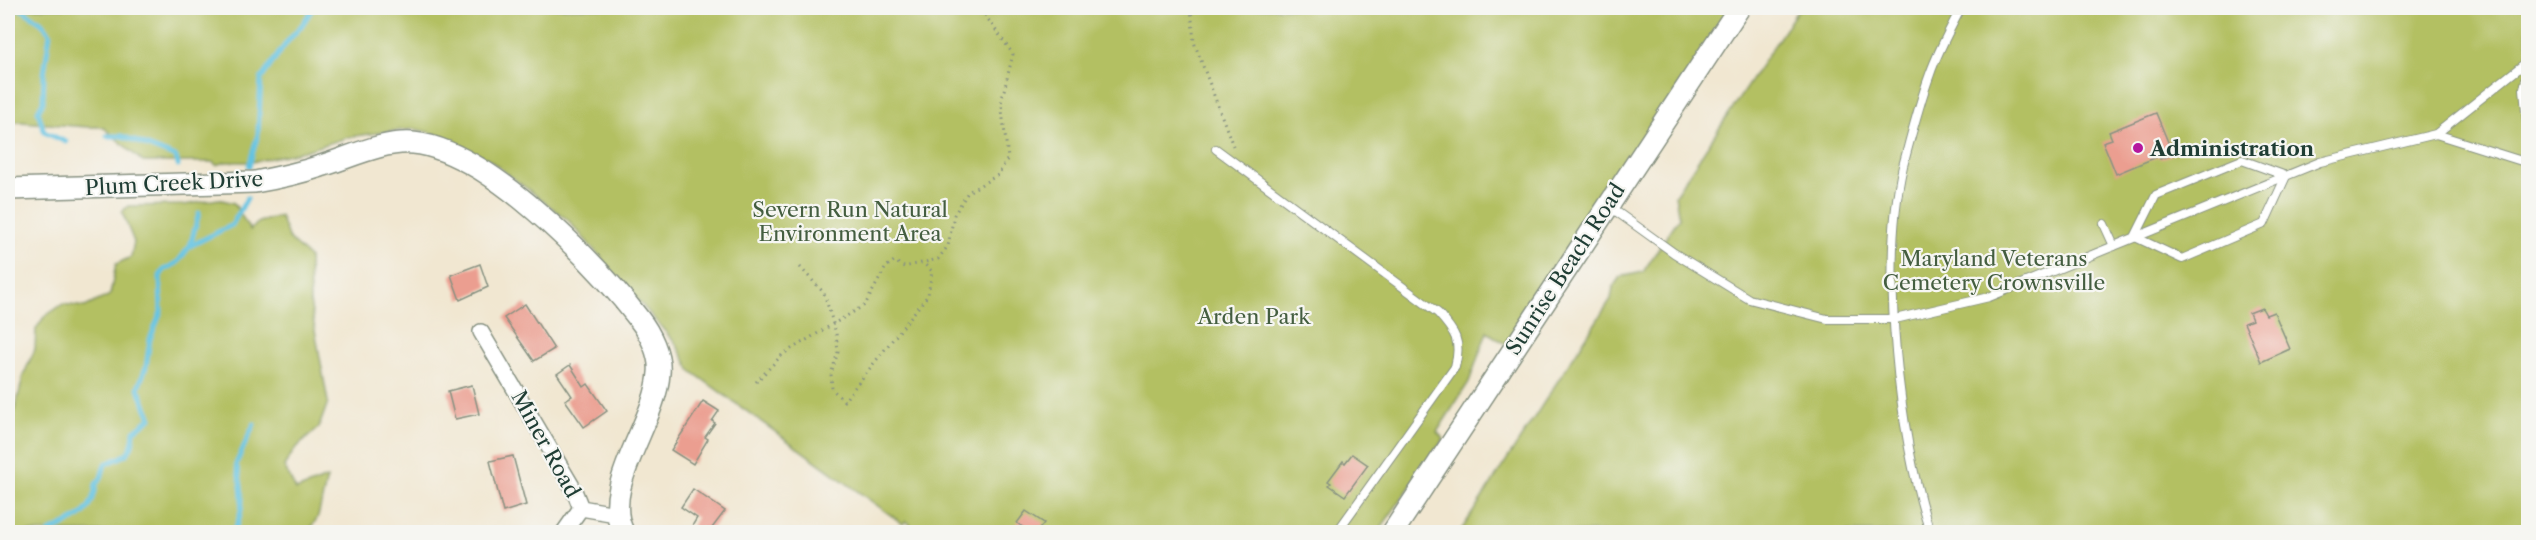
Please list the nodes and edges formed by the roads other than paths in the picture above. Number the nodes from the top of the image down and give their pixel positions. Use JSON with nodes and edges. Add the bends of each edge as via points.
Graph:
{"nodes":[{"id":1,"x":1739,"y":8,"type":"edge"},
{"id":2,"x":1960,"y":8,"type":"edge"},
{"id":3,"x":2529,"y":61,"type":"edge"},
{"id":4,"x":2529,"y":70,"type":"edge"},
{"id":5,"x":2436,"y":134,"type":"junction"},
{"id":6,"x":2529,"y":135,"type":"edge"},
{"id":7,"x":1216,"y":149,"type":"dead end"},
{"id":8,"x":2529,"y":163,"type":"edge"},
{"id":9,"x":2286,"y":176,"type":"junction"},
{"id":10,"x":8,"y":189,"type":"edge"},
{"id":11,"x":1607,"y":205,"type":"junction"},
{"id":12,"x":2104,"y":224,"type":"dead end"},
{"id":13,"x":2135,"y":237,"type":"junction"},
{"id":14,"x":2114,"y":246,"type":"junction"},
{"id":15,"x":1895,"y":319,"type":"junction"},
{"id":16,"x":481,"y":333,"type":"dead end"},
{"id":17,"x":581,"y":508,"type":"junction"},
{"id":18,"x":620,"y":523,"type":"edge"},
{"id":19,"x":564,"y":532,"type":"edge"},
{"id":20,"x":1337,"y":532,"type":"edge"},
{"id":21,"x":1393,"y":532,"type":"edge"},
{"id":22,"x":1930,"y":532,"type":"edge"}],
"edges":[{"from":1,"to":11,"type":"street","name":"Sunrise Beach Road"},
{"from":2,"to":15,"type":"lane","via":[[1930,73],[1903,168],[1893,246]]},
{"from":3,"to":5,"type":"lane"},
{"from":4,"to":6,"type":"lane","via":[[2524,88]]},
{"from":5,"to":8,"type":"lane"},
{"from":5,"to":9,"type":"lane","via":[[2320,162]]},
{"from":7,"to":20,"type":"lane","via":[[1438,313],[1452,328],[1460,349],[1455,367]]},
{"from":9,"to":13,"type":"lane"},
{"from":9,"to":13,"type":"lane","via":[[2242,160],[2156,195]]},
{"from":9,"to":13,"type":"lane","via":[[2264,224],[2182,259]]},
{"from":10,"to":18,"type":"street","name":"Plum Creek Drive","via":[[255,182],[400,143],[440,149],[460,158],[508,189],[551,226],[640,320],[652,341],[660,369],[658,386],[617,500]]},
{"from":11,"to":15,"type":"lane","via":[[1674,253],[1749,299],[1827,320]]},
{"from":11,"to":21,"type":"street","name":"Sunrise Beach Road"},
{"from":12,"to":14,"type":"lane"},
{"from":13,"to":14,"type":"lane"},
{"from":14,"to":15,"type":"lane","via":[[1989,297]]},
{"from":15,"to":22,"type":"lane","via":[[1902,402],[1920,502]]},
{"from":16,"to":17,"type":"street","name":"Miner Road"},
{"from":17,"to":18,"type":"street","name":"Miner Road"},
{"from":17,"to":19,"type":"street"}]}
